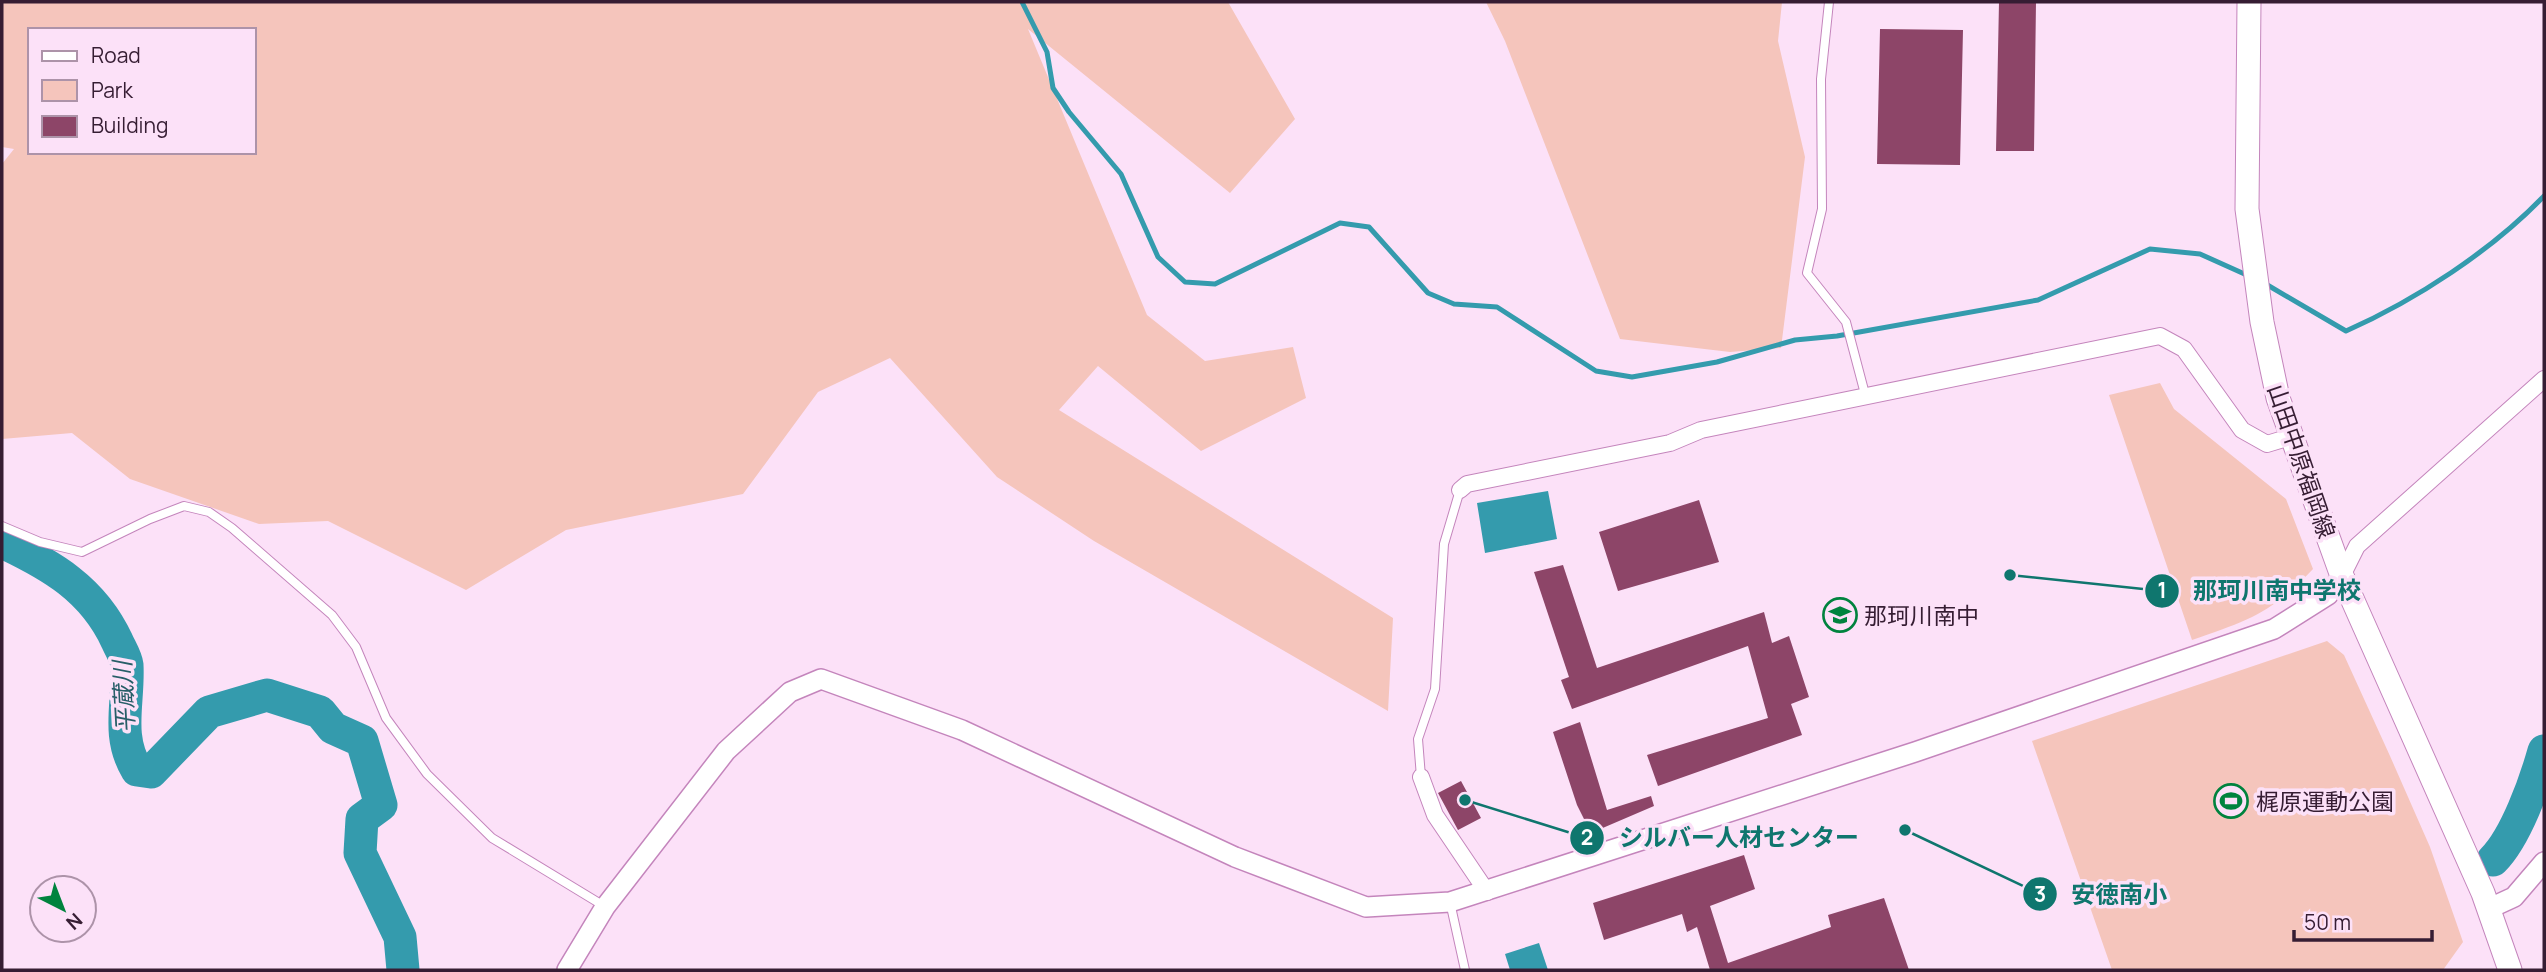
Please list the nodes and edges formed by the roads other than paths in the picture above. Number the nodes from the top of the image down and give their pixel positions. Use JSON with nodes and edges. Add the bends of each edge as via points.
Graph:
{"nodes":[{"id":1,"x":1829,"y":2,"type":"edge"},
{"id":2,"x":2249,"y":2,"type":"edge"},
{"id":3,"x":2544,"y":379,"type":"edge"},
{"id":4,"x":1865,"y":394,"type":"junction"},
{"id":5,"x":2290,"y":437,"type":"junction"},
{"id":6,"x":1460,"y":490,"type":"joint"},
{"id":7,"x":2,"y":526,"type":"edge"},
{"id":8,"x":2342,"y":576,"type":"junction"},
{"id":9,"x":1421,"y":777,"type":"joint"},
{"id":10,"x":2544,"y":862,"type":"edge"},
{"id":11,"x":1487,"y":892,"type":"junction"},
{"id":12,"x":2485,"y":901,"type":"junction"},
{"id":13,"x":1450,"y":902,"type":"junction"},
{"id":14,"x":605,"y":907,"type":"junction"},
{"id":15,"x":2507,"y":969,"type":"edge"},
{"id":16,"x":567,"y":970,"type":"edge"},
{"id":17,"x":1465,"y":970,"type":"edge"}],
"edges":[{"from":1,"to":4,"type":"lane","via":[[1819,114],[1822,209],[1807,273],[1846,322]]},
{"from":2,"to":5,"type":"main road","name":"山田中原福岡線","via":[[2249,235],[2271,369]]},
{"from":3,"to":8,"type":"street","via":[[2357,546]]},
{"from":4,"to":5,"type":"street","via":[[2160,336],[2184,349],[2242,430],[2267,444]]},
{"from":4,"to":6,"type":"street","via":[[1701,429],[1670,443],[1610,457],[1467,484]]},
{"from":5,"to":8,"type":"main road","name":"山田中原福岡線"},
{"from":6,"to":9,"type":"lane","via":[[1444,544],[1435,689],[1418,739]]},
{"from":7,"to":14,"type":"lane","via":[[82,552],[184,506],[209,512],[332,615],[356,646],[386,718],[427,774],[492,838]]},
{"from":8,"to":11,"type":"street","via":[[2329,595],[2274,629]]},
{"from":8,"to":12,"type":"main road","name":"山田中原福岡線"},
{"from":9,"to":11,"type":"street","via":[[1435,816]]},
{"from":10,"to":12,"type":"street","via":[[2514,897]]},
{"from":11,"to":13,"type":"street"},
{"from":12,"to":15,"type":"main road","name":"山田中原福岡線"},
{"from":13,"to":14,"type":"street","via":[[1366,907],[1235,857],[962,730],[821,679],[790,692],[726,751]]},
{"from":13,"to":17,"type":"lane"},
{"from":14,"to":16,"type":"street"}]}
